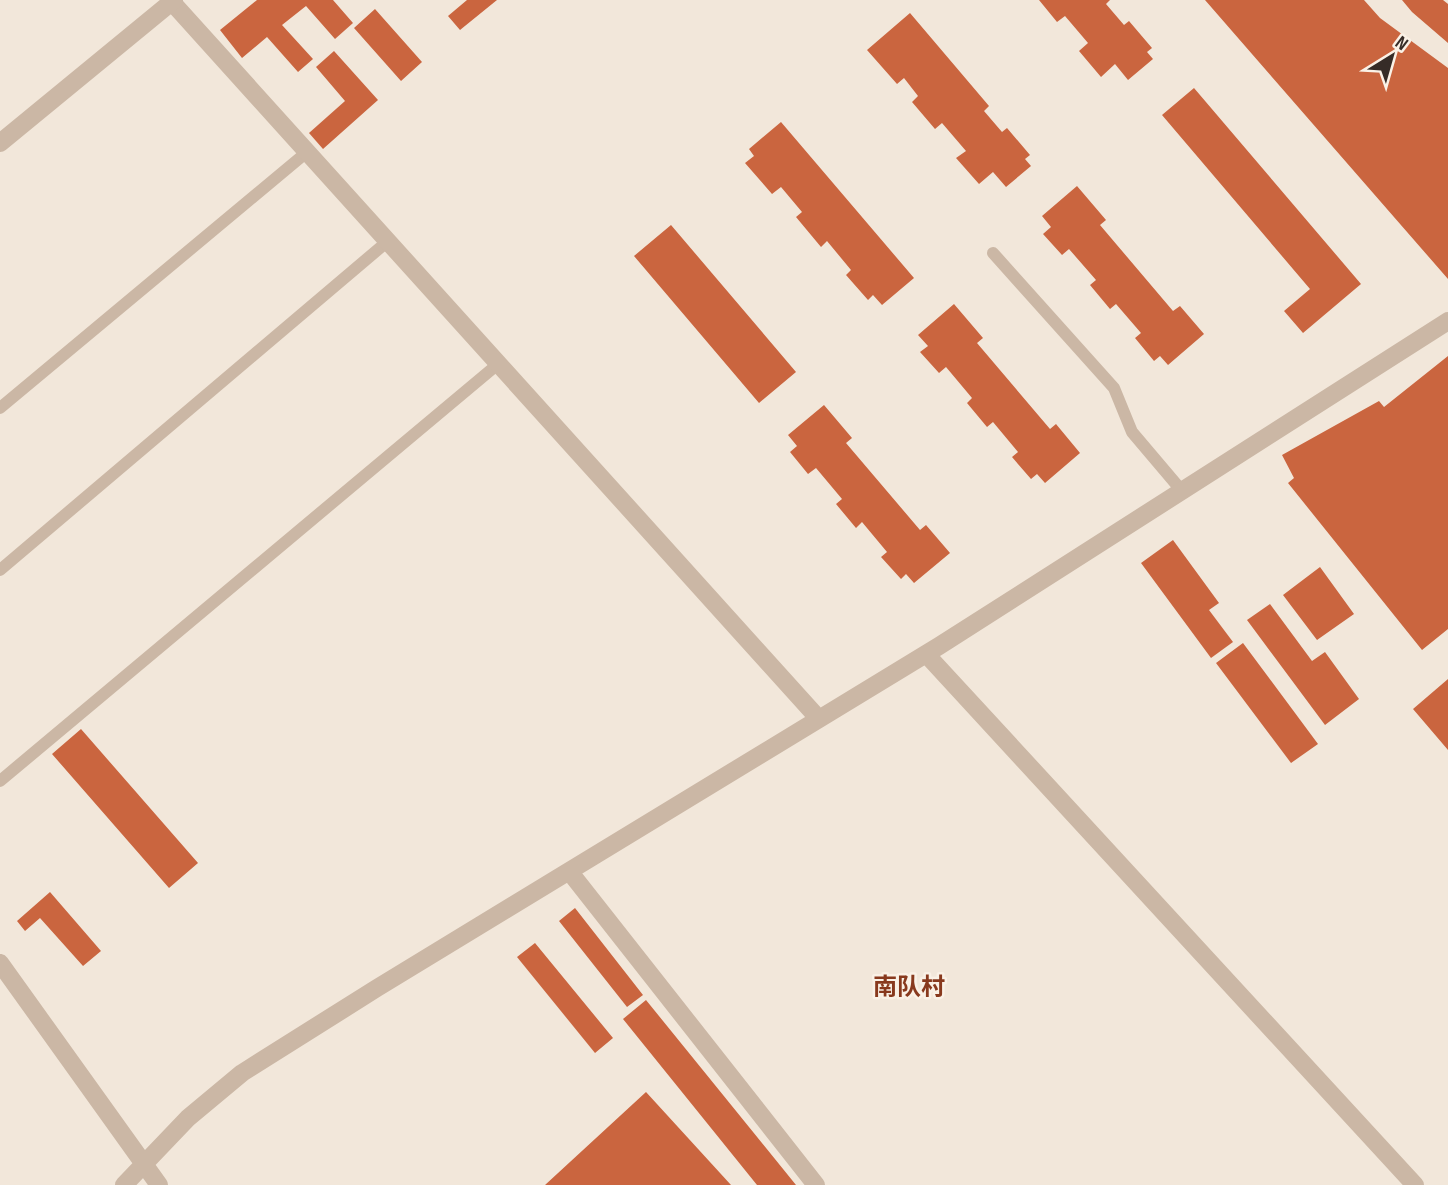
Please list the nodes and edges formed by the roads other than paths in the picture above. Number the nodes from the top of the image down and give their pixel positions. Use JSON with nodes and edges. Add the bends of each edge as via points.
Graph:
{"nodes":[{"id":1,"x":172,"y":1,"type":"edge"},
{"id":2,"x":0,"y":143,"type":"edge"},
{"id":3,"x":307,"y":152,"type":"junction"},
{"id":4,"x":387,"y":241,"type":"junction"},
{"id":5,"x":993,"y":253,"type":"dead end"},
{"id":6,"x":1448,"y":321,"type":"edge"},
{"id":7,"x":498,"y":364,"type":"junction"},
{"id":8,"x":0,"y":408,"type":"edge"},
{"id":9,"x":1182,"y":491,"type":"junction"},
{"id":10,"x":0,"y":570,"type":"edge"},
{"id":11,"x":926,"y":654,"type":"junction"},
{"id":12,"x":819,"y":719,"type":"junction"},
{"id":13,"x":0,"y":781,"type":"edge"},
{"id":14,"x":569,"y":871,"type":"junction"},
{"id":15,"x":0,"y":963,"type":"edge"},
{"id":16,"x":143,"y":1165,"type":"junction"},
{"id":17,"x":124,"y":1185,"type":"edge"},
{"id":18,"x":159,"y":1185,"type":"edge"},
{"id":19,"x":816,"y":1185,"type":"edge"},
{"id":20,"x":1415,"y":1185,"type":"edge"}],
"edges":[{"from":1,"to":2,"type":"street"},
{"from":1,"to":3,"type":"street"},
{"from":3,"to":4,"type":"street"},
{"from":3,"to":8,"type":"lane"},
{"from":4,"to":7,"type":"street"},
{"from":4,"to":10,"type":"lane"},
{"from":5,"to":9,"type":"lane","via":[[1114,388],[1132,432]]},
{"from":6,"to":9,"type":"street"},
{"from":7,"to":12,"type":"street"},
{"from":7,"to":13,"type":"lane"},
{"from":9,"to":11,"type":"street"},
{"from":11,"to":12,"type":"street"},
{"from":11,"to":20,"type":"street"},
{"from":12,"to":14,"type":"street"},
{"from":14,"to":16,"type":"street","via":[[242,1073],[188,1118]]},
{"from":14,"to":19,"type":"street"},
{"from":15,"to":16,"type":"street"},
{"from":16,"to":17,"type":"street"},
{"from":16,"to":18,"type":"street"}]}
